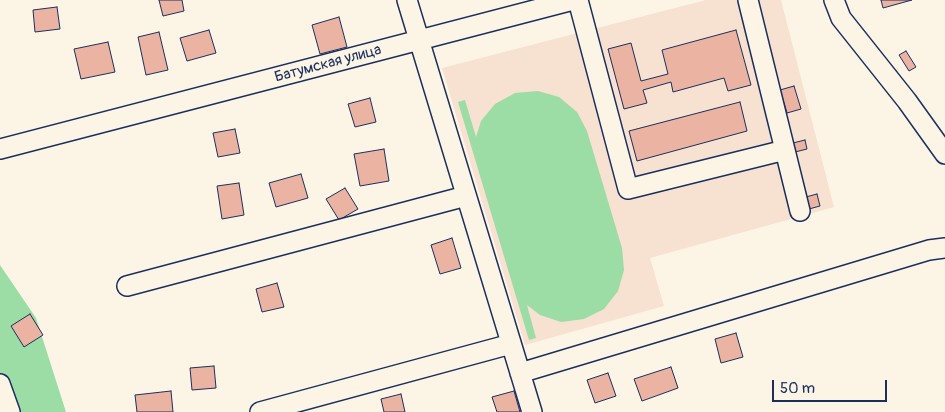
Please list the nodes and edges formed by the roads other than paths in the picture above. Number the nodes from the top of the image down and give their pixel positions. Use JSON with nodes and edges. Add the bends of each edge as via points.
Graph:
{"nodes":[{"id":1,"x":407,"y":0,"type":"edge"},
{"id":2,"x":573,"y":0,"type":"edge"},
{"id":3,"x":578,"y":0,"type":"edge"},
{"id":4,"x":748,"y":0,"type":"edge"},
{"id":5,"x":834,"y":0,"type":"edge"},
{"id":6,"x":419,"y":40,"type":"junction"},
{"id":7,"x":0,"y":149,"type":"edge"},
{"id":8,"x":785,"y":150,"type":"junction"},
{"id":9,"x":945,"y":154,"type":"edge"},
{"id":10,"x":466,"y":196,"type":"junction"},
{"id":11,"x":800,"y":211,"type":"dead end"},
{"id":12,"x":945,"y":248,"type":"edge"},
{"id":13,"x":127,"y":286,"type":"dead end"},
{"id":14,"x":511,"y":344,"type":"junction"},
{"id":15,"x":520,"y":374,"type":"junction"},
{"id":16,"x":0,"y":384,"type":"edge"},
{"id":17,"x":10,"y":412,"type":"edge"},
{"id":18,"x":260,"y":412,"type":"edge"},
{"id":19,"x":532,"y":412,"type":"edge"}],
"edges":[{"from":1,"to":6,"type":"street"},
{"from":2,"to":6,"type":"street","name":"Батумская улица"},
{"from":3,"to":8,"type":"street","via":[[628,189]]},
{"from":4,"to":8,"type":"street"},
{"from":5,"to":9,"type":"street","via":[[841,18]]},
{"from":6,"to":7,"type":"street","name":"Батумская улица"},
{"from":6,"to":10,"type":"street"},
{"from":8,"to":11,"type":"street"},
{"from":10,"to":13,"type":"street"},
{"from":10,"to":14,"type":"street"},
{"from":12,"to":15,"type":"street","via":[[929,250]]},
{"from":14,"to":15,"type":"street"},
{"from":14,"to":18,"type":"street"},
{"from":15,"to":19,"type":"street"},
{"from":16,"to":17,"type":"street"}]}
